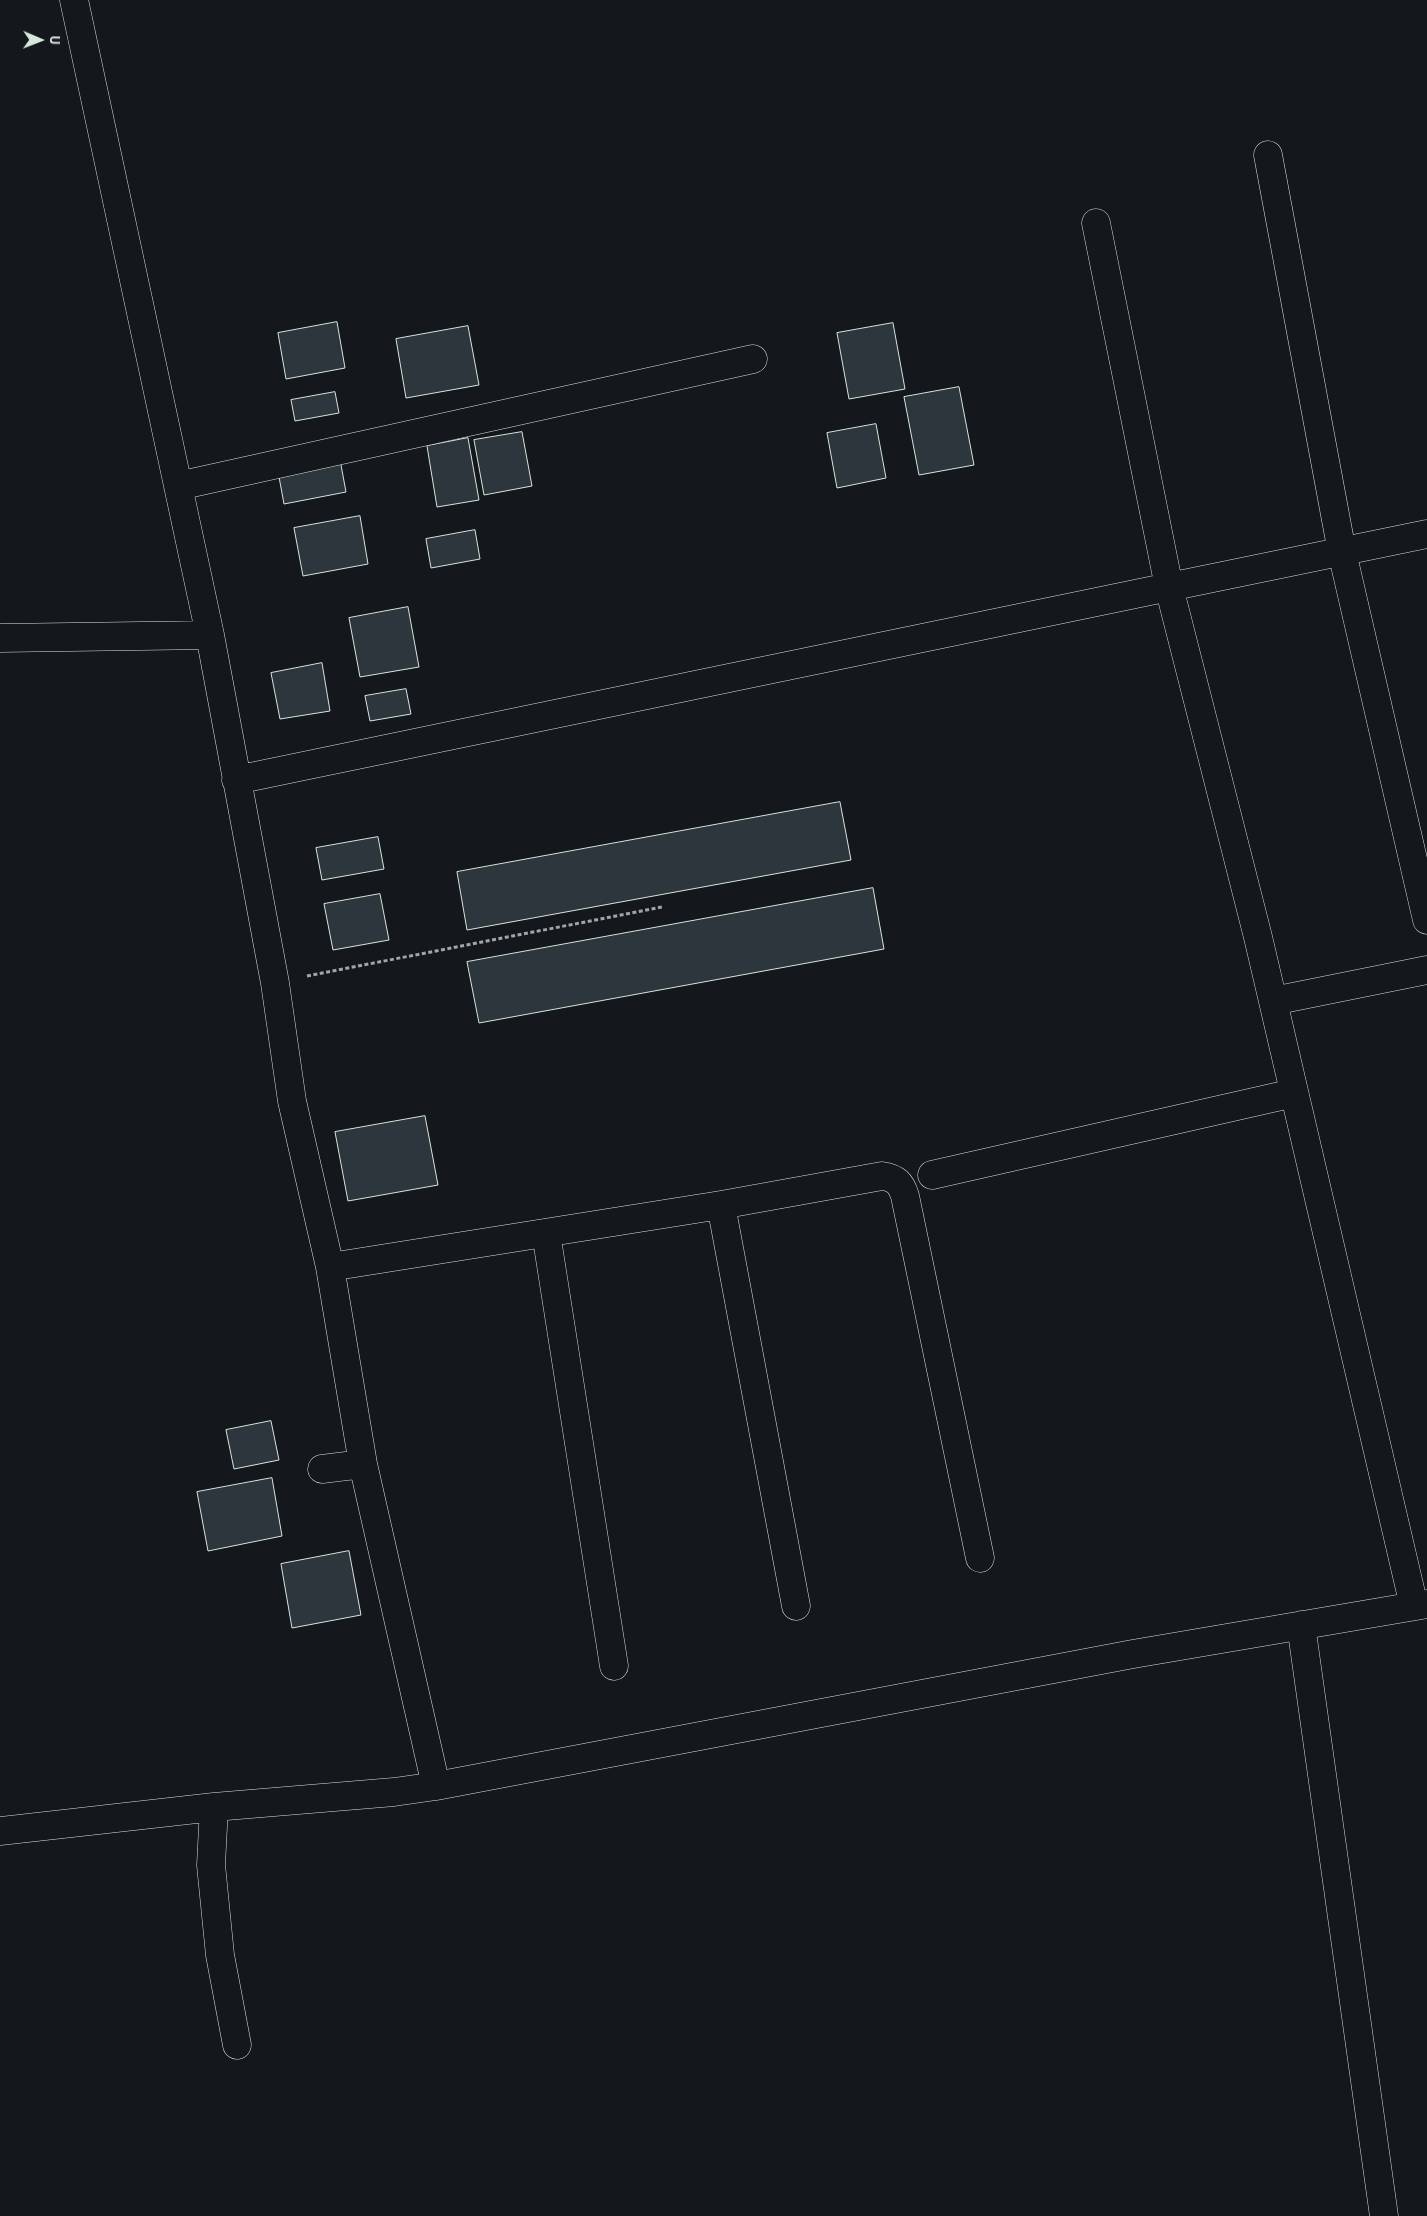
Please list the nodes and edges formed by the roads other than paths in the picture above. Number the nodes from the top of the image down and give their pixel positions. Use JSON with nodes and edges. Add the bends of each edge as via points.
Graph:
{"nodes":[{"id":1,"x":74,"y":0,"type":"edge"},
{"id":2,"x":1268,"y":155,"type":"dead end"},
{"id":3,"x":1096,"y":223,"type":"dead end"},
{"id":4,"x":753,"y":359,"type":"dead end"},
{"id":5,"x":178,"y":486,"type":"junction"},
{"id":6,"x":1427,"y":534,"type":"edge"},
{"id":7,"x":1342,"y":552,"type":"junction"},
{"id":8,"x":1169,"y":587,"type":"junction"},
{"id":9,"x":210,"y":635,"type":"junction"},
{"id":10,"x":0,"y":638,"type":"edge"},
{"id":11,"x":236,"y":780,"type":"junction"},
{"id":12,"x":1427,"y":920,"type":"edge"},
{"id":13,"x":1427,"y":970,"type":"edge"},
{"id":14,"x":1273,"y":1002,"type":"junction"},
{"id":15,"x":1294,"y":1093,"type":"junction"},
{"id":16,"x":932,"y":1175,"type":"dead end"},
{"id":17,"x":721,"y":1205,"type":"junction"},
{"id":18,"x":546,"y":1233,"type":"junction"},
{"id":19,"x":330,"y":1267,"type":"junction"},
{"id":20,"x":363,"y":1464,"type":"junction"},
{"id":21,"x":322,"y":1469,"type":"dead end"},
{"id":22,"x":980,"y":1558,"type":"dead end"},
{"id":23,"x":1421,"y":1605,"type":"edge"},
{"id":24,"x":796,"y":1606,"type":"dead end"},
{"id":25,"x":1300,"y":1625,"type":"junction"},
{"id":26,"x":614,"y":1666,"type":"dead end"},
{"id":27,"x":436,"y":1786,"type":"junction"},
{"id":28,"x":214,"y":1807,"type":"junction"},
{"id":29,"x":0,"y":1831,"type":"edge"},
{"id":30,"x":237,"y":2045,"type":"dead end"},
{"id":31,"x":1384,"y":2216,"type":"edge"}],
"edges":[{"from":1,"to":5,"type":"street"},
{"from":2,"to":7,"type":"street"},
{"from":3,"to":8,"type":"street"},
{"from":4,"to":5,"type":"street"},
{"from":5,"to":9,"type":"street"},
{"from":6,"to":7,"type":"street"},
{"from":7,"to":8,"type":"street"},
{"from":7,"to":12,"type":"street"},
{"from":8,"to":11,"type":"street"},
{"from":8,"to":14,"type":"street"},
{"from":9,"to":10,"type":"street"},
{"from":9,"to":11,"type":"street"},
{"from":11,"to":19,"type":"street","via":[[275,983],[292,1101]]},
{"from":13,"to":14,"type":"street"},
{"from":14,"to":15,"type":"street"},
{"from":15,"to":16,"type":"street"},
{"from":15,"to":23,"type":"street"},
{"from":17,"to":18,"type":"street"},
{"from":17,"to":22,"type":"street","via":[[882,1176],[893,1178],[902,1185]]},
{"from":17,"to":24,"type":"street"},
{"from":18,"to":19,"type":"street"},
{"from":18,"to":26,"type":"street"},
{"from":19,"to":20,"type":"street"},
{"from":20,"to":21,"type":"street"},
{"from":20,"to":27,"type":"street"},
{"from":23,"to":25,"type":"street"},
{"from":25,"to":27,"type":"street"},
{"from":25,"to":31,"type":"street"},
{"from":27,"to":28,"type":"street"},
{"from":28,"to":29,"type":"street"},
{"from":28,"to":30,"type":"street","via":[[212,1865],[220,1954]]}]}
